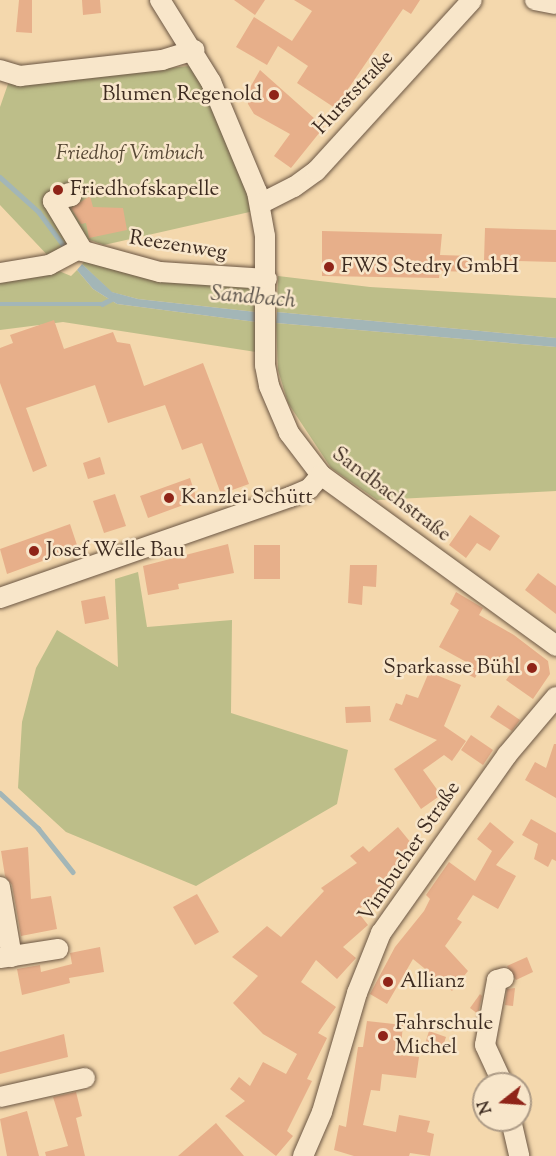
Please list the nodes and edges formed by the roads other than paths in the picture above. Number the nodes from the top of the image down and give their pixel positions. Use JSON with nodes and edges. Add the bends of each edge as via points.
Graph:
{"nodes":[{"id":1,"x":160,"y":0,"type":"edge"},
{"id":2,"x":472,"y":0,"type":"edge"},
{"id":3,"x":536,"y":0,"type":"edge"},
{"id":4,"x":556,"y":4,"type":"edge"},
{"id":5,"x":194,"y":50,"type":"junction"},
{"id":6,"x":0,"y":70,"type":"edge"},
{"id":7,"x":69,"y":193,"type":"dead end"},
{"id":8,"x":260,"y":204,"type":"junction"},
{"id":9,"x":76,"y":253,"type":"junction"},
{"id":10,"x":0,"y":273,"type":"edge"},
{"id":11,"x":266,"y":287,"type":"junction"},
{"id":12,"x":321,"y":475,"type":"junction"},
{"id":13,"x":0,"y":598,"type":"edge"},
{"id":14,"x":556,"y":646,"type":"edge"},
{"id":15,"x":556,"y":697,"type":"edge"},
{"id":16,"x":0,"y":887,"type":"edge"},
{"id":17,"x":58,"y":949,"type":"dead end"},
{"id":18,"x":6,"y":957,"type":"edge"},
{"id":19,"x":504,"y":978,"type":"dead end"},
{"id":20,"x":497,"y":1072,"type":"edge"},
{"id":21,"x":85,"y":1078,"type":"dead end"},
{"id":22,"x":0,"y":1097,"type":"edge"},
{"id":23,"x":514,"y":1132,"type":"edge"},
{"id":24,"x":303,"y":1156,"type":"edge"},
{"id":25,"x":519,"y":1156,"type":"edge"}],
"edges":[{"from":1,"to":5,"type":"street","name":"Sandbachstraße"},
{"from":2,"to":8,"type":"street","name":"Hurststraße","via":[[316,171]]},
{"from":3,"to":4,"type":"street"},
{"from":5,"to":6,"type":"street","via":[[162,60],[32,74]]},
{"from":5,"to":8,"type":"street","name":"Sandbachstraße","via":[[228,118]]},
{"from":7,"to":9,"type":"street","via":[[71,196],[53,201]]},
{"from":8,"to":11,"type":"street","name":"Sandbachstraße"},
{"from":9,"to":10,"type":"street","via":[[49,265]]},
{"from":9,"to":11,"type":"street","name":"Reezenweg","via":[[160,272]]},
{"from":11,"to":12,"type":"street","name":"Sandbachstraße","via":[[265,365],[278,410],[304,456]]},
{"from":12,"to":13,"type":"street","via":[[309,489],[290,497]]},
{"from":12,"to":14,"type":"street","name":"Sandbachstraße"},
{"from":15,"to":24,"type":"street","name":"Vimbucher Straße","via":[[507,754],[381,933],[357,993],[322,1112]]},
{"from":16,"to":18,"type":"street"},
{"from":17,"to":18,"type":"street"},
{"from":19,"to":20,"type":"street","via":[[497,980],[485,1046]]},
{"from":21,"to":22,"type":"street"},
{"from":23,"to":25,"type":"street"}]}
